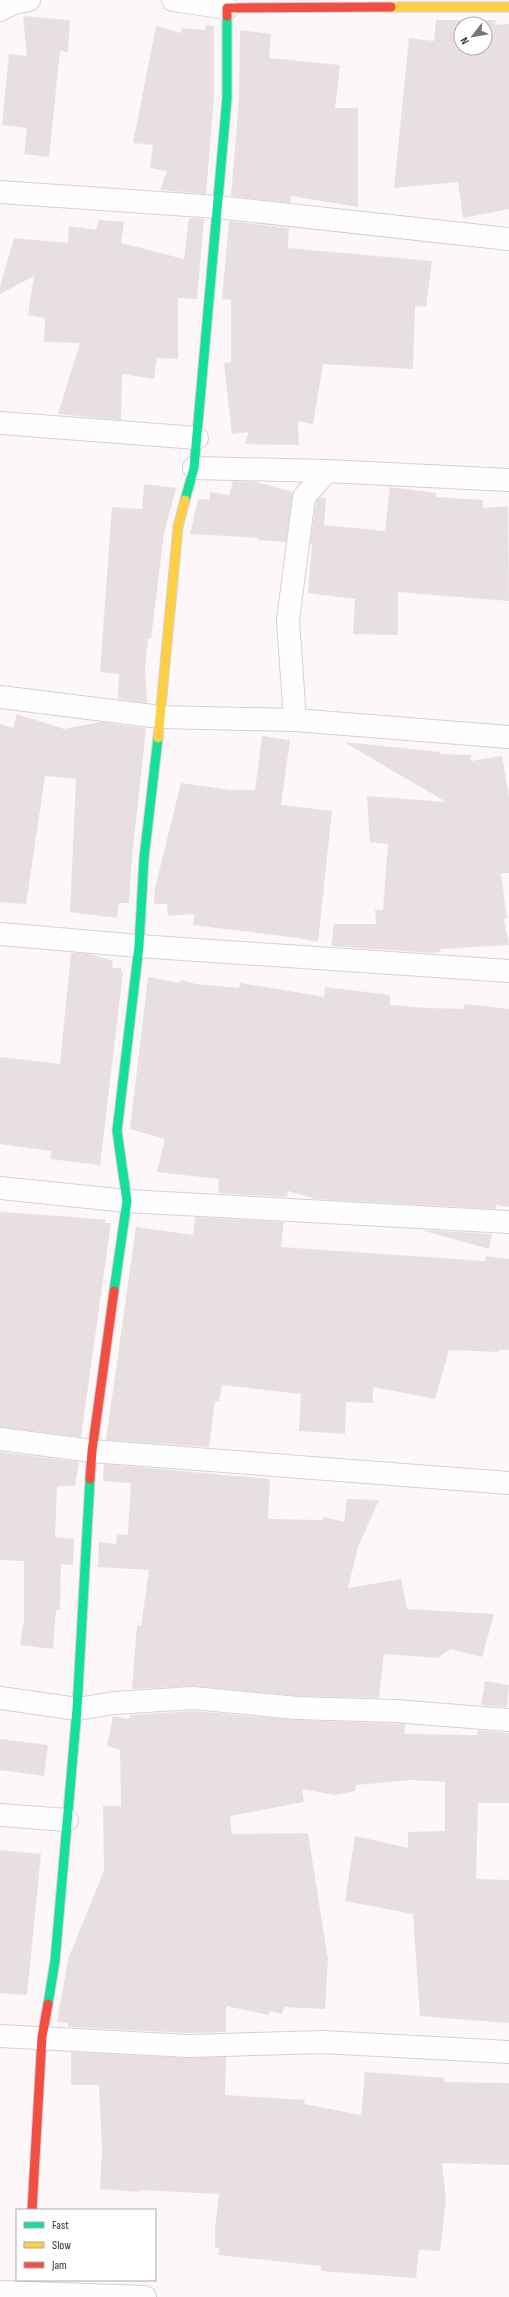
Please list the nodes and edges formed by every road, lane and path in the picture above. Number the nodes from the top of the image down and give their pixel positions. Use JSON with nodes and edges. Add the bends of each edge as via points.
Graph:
{"nodes":[{"id":1,"x":29,"y":0,"type":"edge"},
{"id":2,"x":173,"y":0,"type":"edge"},
{"id":3,"x":509,"y":7,"type":"edge"},
{"id":4,"x":227,"y":8,"type":"junction"},
{"id":5,"x":0,"y":10,"type":"edge"},
{"id":6,"x":0,"y":192,"type":"edge"},
{"id":7,"x":217,"y":207,"type":"junction"},
{"id":8,"x":509,"y":239,"type":"edge"},
{"id":9,"x":0,"y":423,"type":"edge"},
{"id":10,"x":197,"y":438,"type":"junction"},
{"id":11,"x":194,"y":468,"type":"junction"},
{"id":12,"x":327,"y":471,"type":"junction"},
{"id":13,"x":509,"y":480,"type":"edge"},
{"id":14,"x":0,"y":698,"type":"edge"},
{"id":15,"x":160,"y":717,"type":"junction"},
{"id":16,"x":294,"y":720,"type":"junction"},
{"id":17,"x":509,"y":737,"type":"edge"},
{"id":18,"x":0,"y":934,"type":"edge"},
{"id":19,"x":139,"y":946,"type":"junction"},
{"id":20,"x":509,"y":971,"type":"edge"},
{"id":21,"x":0,"y":1188,"type":"edge"},
{"id":22,"x":127,"y":1201,"type":"junction"},
{"id":23,"x":509,"y":1222,"type":"edge"},
{"id":24,"x":0,"y":1440,"type":"edge"},
{"id":25,"x":92,"y":1451,"type":"junction"},
{"id":26,"x":509,"y":1483,"type":"edge"},
{"id":27,"x":0,"y":1698,"type":"edge"},
{"id":28,"x":77,"y":1709,"type":"junction"},
{"id":29,"x":509,"y":1720,"type":"edge"},
{"id":30,"x":0,"y":1815,"type":"edge"},
{"id":31,"x":67,"y":1820,"type":"junction"},
{"id":32,"x":0,"y":2036,"type":"edge"},
{"id":33,"x":42,"y":2037,"type":"junction"},
{"id":34,"x":509,"y":2052,"type":"edge"},
{"id":35,"x":32,"y":2209,"type":"edge"},
{"id":36,"x":27,"y":2290,"type":"edge"},
{"id":37,"x":0,"y":2292,"type":"edge"},
{"id":38,"x":145,"y":2297,"type":"edge"}],
"edges":[{"from":1,"to":5,"type":"street","via":[[14,3]]},
{"from":2,"to":4,"type":"street"},
{"from":3,"to":4,"type":"street"},
{"from":4,"to":7,"type":"street","via":[[228,98]]},
{"from":6,"to":7,"type":"street"},
{"from":7,"to":8,"type":"street"},
{"from":7,"to":10,"type":"street"},
{"from":9,"to":10,"type":"street"},
{"from":10,"to":11,"type":"street"},
{"from":11,"to":12,"type":"street"},
{"from":11,"to":15,"type":"street","via":[[178,527]]},
{"from":12,"to":13,"type":"street"},
{"from":12,"to":16,"type":"street","via":[[304,497],[288,620]]},
{"from":14,"to":15,"type":"street"},
{"from":15,"to":16,"type":"street"},
{"from":15,"to":19,"type":"street","via":[[144,858]]},
{"from":16,"to":17,"type":"street"},
{"from":18,"to":19,"type":"street"},
{"from":19,"to":20,"type":"street"},
{"from":19,"to":22,"type":"street","via":[[116,1132]]},
{"from":21,"to":22,"type":"street"},
{"from":22,"to":23,"type":"street"},
{"from":22,"to":25,"type":"street"},
{"from":24,"to":25,"type":"street"},
{"from":25,"to":26,"type":"street"},
{"from":25,"to":28,"type":"street"},
{"from":27,"to":28,"type":"street"},
{"from":28,"to":29,"type":"street","via":[[114,1703],[193,1698],[289,1708],[395,1711]]},
{"from":28,"to":31,"type":"street"},
{"from":30,"to":31,"type":"street"},
{"from":31,"to":33,"type":"street","via":[[55,1961]]},
{"from":32,"to":33,"type":"street"},
{"from":33,"to":34,"type":"street","via":[[189,2046],[322,2042]]},
{"from":33,"to":35,"type":"street"},
{"from":36,"to":37,"type":"street"},
{"from":36,"to":38,"type":"street"}]}
